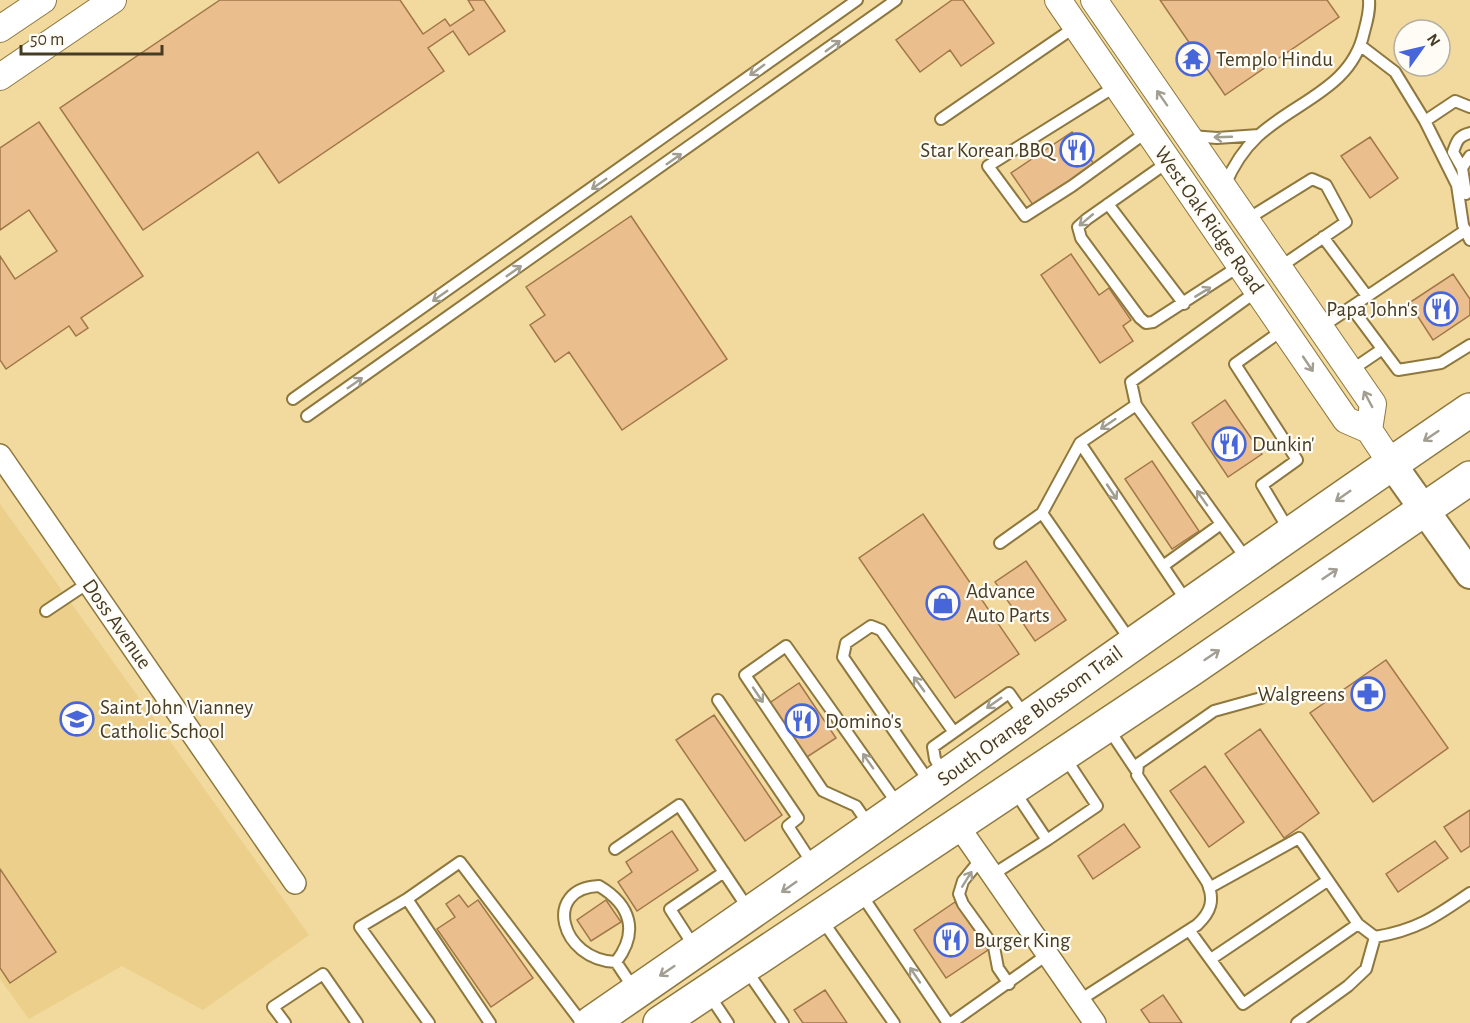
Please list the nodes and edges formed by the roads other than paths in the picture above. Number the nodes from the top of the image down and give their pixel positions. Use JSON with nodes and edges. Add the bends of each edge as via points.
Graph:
{"nodes":[{"id":1,"x":43,"y":0,"type":"edge"},
{"id":2,"x":113,"y":0,"type":"edge"},
{"id":3,"x":857,"y":0,"type":"edge"},
{"id":4,"x":896,"y":0,"type":"edge"},
{"id":5,"x":1058,"y":0,"type":"edge"},
{"id":6,"x":1080,"y":0,"type":"edge"},
{"id":7,"x":1094,"y":0,"type":"edge"},
{"id":8,"x":1369,"y":0,"type":"edge"},
{"id":9,"x":1075,"y":27,"type":"junction"},
{"id":10,"x":0,"y":29,"type":"edge"},
{"id":11,"x":1123,"y":42,"type":"junction"},
{"id":12,"x":1361,"y":46,"type":"junction"},
{"id":13,"x":0,"y":77,"type":"edge"},
{"id":14,"x":1116,"y":86,"type":"junction"},
{"id":15,"x":1470,"y":107,"type":"edge"},
{"id":16,"x":942,"y":119,"type":"dead end"},
{"id":17,"x":1425,"y":121,"type":"junction"},
{"id":18,"x":1148,"y":131,"type":"junction"},
{"id":19,"x":1470,"y":134,"type":"edge"},
{"id":20,"x":1187,"y":135,"type":"junction"},
{"id":21,"x":1259,"y":135,"type":"junction"},
{"id":22,"x":1470,"y":156,"type":"edge"},
{"id":23,"x":1168,"y":162,"type":"junction"},
{"id":24,"x":1462,"y":168,"type":"junction"},
{"id":25,"x":1223,"y":188,"type":"junction"},
{"id":26,"x":1108,"y":204,"type":"junction"},
{"id":27,"x":1246,"y":220,"type":"junction"},
{"id":28,"x":1469,"y":230,"type":"edge"},
{"id":29,"x":1323,"y":237,"type":"junction"},
{"id":30,"x":1241,"y":265,"type":"junction"},
{"id":31,"x":1279,"y":268,"type":"junction"},
{"id":32,"x":1258,"y":290,"type":"junction"},
{"id":33,"x":1367,"y":296,"type":"junction"},
{"id":34,"x":1184,"y":304,"type":"junction"},
{"id":35,"x":1351,"y":307,"type":"junction"},
{"id":36,"x":1320,"y":328,"type":"junction"},
{"id":37,"x":1284,"y":329,"type":"junction"},
{"id":38,"x":1470,"y":345,"type":"edge"},
{"id":39,"x":1381,"y":350,"type":"junction"},
{"id":40,"x":1350,"y":371,"type":"junction"},
{"id":41,"x":293,"y":399,"type":"dead end"},
{"id":42,"x":1136,"y":405,"type":"junction"},
{"id":43,"x":1470,"y":410,"type":"edge"},
{"id":44,"x":307,"y":416,"type":"dead end"},
{"id":45,"x":1369,"y":430,"type":"junction"},
{"id":46,"x":1080,"y":443,"type":"junction"},
{"id":47,"x":0,"y":455,"type":"edge"},
{"id":48,"x":1392,"y":463,"type":"junction"},
{"id":49,"x":1470,"y":478,"type":"edge"},
{"id":50,"x":1424,"y":510,"type":"junction"},
{"id":51,"x":1042,"y":513,"type":"junction"},
{"id":52,"x":1221,"y":524,"type":"junction"},
{"id":53,"x":1291,"y":533,"type":"junction"},
{"id":54,"x":1000,"y":543,"type":"dead end"},
{"id":55,"x":1249,"y":562,"type":"junction"},
{"id":56,"x":1162,"y":566,"type":"junction"},
{"id":57,"x":1470,"y":574,"type":"edge"},
{"id":58,"x":88,"y":583,"type":"junction"},
{"id":59,"x":1188,"y":604,"type":"junction"},
{"id":60,"x":46,"y":611,"type":"dead end"},
{"id":61,"x":1132,"y":643,"type":"junction"},
{"id":62,"x":1261,"y":698,"type":"dead end"},
{"id":63,"x":718,"y":700,"type":"dead end"},
{"id":64,"x":1026,"y":717,"type":"junction"},
{"id":65,"x":1106,"y":725,"type":"junction"},
{"id":66,"x":954,"y":731,"type":"junction"},
{"id":67,"x":1062,"y":754,"type":"junction"},
{"id":68,"x":1136,"y":770,"type":"junction"},
{"id":69,"x":939,"y":781,"type":"junction"},
{"id":70,"x":1012,"y":787,"type":"junction"},
{"id":71,"x":901,"y":809,"type":"junction"},
{"id":72,"x":957,"y":824,"type":"junction"},
{"id":73,"x":872,"y":829,"type":"junction"},
{"id":74,"x":1047,"y":840,"type":"junction"},
{"id":75,"x":615,"y":849,"type":"dead end"},
{"id":76,"x":987,"y":867,"type":"junction"},
{"id":77,"x":815,"y":868,"type":"junction"},
{"id":78,"x":724,"y":872,"type":"junction"},
{"id":79,"x":1328,"y":881,"type":"junction"},
{"id":80,"x":295,"y":883,"type":"dead end"},
{"id":81,"x":1209,"y":888,"type":"junction"},
{"id":82,"x":858,"y":889,"type":"junction"},
{"id":83,"x":1470,"y":893,"type":"edge"},
{"id":84,"x":407,"y":899,"type":"junction"},
{"id":85,"x":751,"y":913,"type":"junction"},
{"id":86,"x":818,"y":915,"type":"junction"},
{"id":87,"x":1358,"y":924,"type":"junction"},
{"id":88,"x":1189,"y":930,"type":"junction"},
{"id":89,"x":1375,"y":937,"type":"junction"},
{"id":90,"x":697,"y":951,"type":"junction"},
{"id":91,"x":1048,"y":954,"type":"junction"},
{"id":92,"x":1211,"y":959,"type":"junction"},
{"id":93,"x":616,"y":962,"type":"junction"},
{"id":94,"x":743,"y":966,"type":"junction"},
{"id":95,"x":1009,"y":984,"type":"junction"},
{"id":96,"x":706,"y":991,"type":"junction"},
{"id":97,"x":636,"y":992,"type":"junction"},
{"id":98,"x":1080,"y":1000,"type":"junction"},
{"id":99,"x":285,"y":1023,"type":"edge"},
{"id":100,"x":357,"y":1023,"type":"edge"},
{"id":101,"x":429,"y":1023,"type":"edge"},
{"id":102,"x":490,"y":1023,"type":"edge"},
{"id":103,"x":582,"y":1023,"type":"edge"},
{"id":104,"x":591,"y":1023,"type":"edge"},
{"id":105,"x":660,"y":1023,"type":"edge"},
{"id":106,"x":728,"y":1023,"type":"edge"},
{"id":107,"x":783,"y":1023,"type":"edge"},
{"id":108,"x":894,"y":1023,"type":"edge"},
{"id":109,"x":950,"y":1023,"type":"edge"},
{"id":110,"x":1095,"y":1023,"type":"edge"},
{"id":111,"x":1297,"y":1023,"type":"edge"}],
"edges":[{"from":1,"to":10,"type":"street"},
{"from":2,"to":13,"type":"street"},
{"from":3,"to":41,"type":"lane","one_way":true},
{"from":44,"to":4,"type":"lane","one_way":true},
{"from":5,"to":9,"type":"street","name":"West Oak Ridge Road"},
{"from":6,"to":11,"type":"street","via":[[1098,26]]},
{"from":7,"to":11,"type":"street","name":"West Oak Ridge Road"},
{"from":8,"to":12,"type":"lane"},
{"from":9,"to":14,"type":"street","name":"West Oak Ridge Road"},
{"from":9,"to":16,"type":"lane"},
{"from":20,"to":11,"type":"street","name":"West Oak Ridge Road","one_way":true},
{"from":12,"to":17,"type":"lane","via":[[1395,72]]},
{"from":12,"to":21,"type":"lane","via":[[1333,85]]},
{"from":14,"to":18,"type":"street","name":"West Oak Ridge Road"},
{"from":14,"to":18,"type":"lane","via":[[988,166],[1025,216]]},
{"from":15,"to":17,"type":"lane","via":[[1455,100]]},
{"from":17,"to":28,"type":"lane","via":[[1457,185]]},
{"from":18,"to":23,"type":"street","name":"West Oak Ridge Road"},
{"from":19,"to":24,"type":"lane","via":[[1461,135],[1453,152]]},
{"from":21,"to":20,"type":"lane","one_way":true},
{"from":20,"to":25,"type":"street","name":"West Oak Ridge Road"},
{"from":21,"to":25,"type":"lane","via":[[1234,162]]},
{"from":22,"to":24,"type":"lane"},
{"from":23,"to":26,"type":"lane"},
{"from":23,"to":30,"type":"street","name":"West Oak Ridge Road"},
{"from":24,"to":28,"type":"lane"},
{"from":25,"to":27,"type":"street","name":"West Oak Ridge Road"},
{"from":26,"to":34,"type":"lane"},
{"from":26,"to":34,"type":"lane","one_way":true,"via":[[1078,227],[1081,238],[1140,318],[1154,322]]},
{"from":27,"to":29,"type":"lane","via":[[1312,179],[1326,185],[1346,222]]},
{"from":27,"to":31,"type":"street","name":"West Oak Ridge Road"},
{"from":28,"to":33,"type":"lane"},
{"from":29,"to":31,"type":"lane"},
{"from":29,"to":33,"type":"lane"},
{"from":30,"to":32,"type":"street","name":"West Oak Ridge Road"},
{"from":34,"to":30,"type":"lane","one_way":true},
{"from":31,"to":36,"type":"street","name":"West Oak Ridge Road"},
{"from":32,"to":37,"type":"street","name":"West Oak Ridge Road"},
{"from":32,"to":42,"type":"lane","via":[[1131,382]]},
{"from":33,"to":35,"type":"lane"},
{"from":35,"to":36,"type":"lane"},
{"from":35,"to":39,"type":"lane"},
{"from":36,"to":40,"type":"street","name":"West Oak Ridge Road"},
{"from":37,"to":45,"type":"street","name":"West Oak Ridge Road","one_way":true,"via":[[1346,420]]},
{"from":37,"to":53,"type":"lane","via":[[1235,364],[1297,460],[1262,485]]},
{"from":38,"to":39,"type":"lane","via":[[1441,363],[1398,370]]},
{"from":39,"to":40,"type":"lane"},
{"from":45,"to":40,"type":"street","name":"West Oak Ridge Road","one_way":true,"via":[[1373,404]]},
{"from":42,"to":46,"type":"lane","one_way":true},
{"from":52,"to":42,"type":"lane","one_way":true},
{"from":43,"to":48,"type":"main road","name":"South Orange Blossom Trail","one_way":true},
{"from":45,"to":48,"type":"street","name":"West Oak Ridge Road"},
{"from":46,"to":51,"type":"lane"},
{"from":46,"to":56,"type":"lane","one_way":true},
{"from":47,"to":58,"type":"street","name":"Doss Avenue"},
{"from":48,"to":50,"type":"main road","name":"West Oak Ridge Road"},
{"from":48,"to":53,"type":"main road","name":"South Orange Blossom Trail","one_way":true},
{"from":49,"to":50,"type":"main road"},
{"from":50,"to":57,"type":"main road","name":"West Oak Ridge Road"},
{"from":65,"to":50,"type":"main road","one_way":true},
{"from":51,"to":54,"type":"lane"},
{"from":51,"to":61,"type":"lane"},
{"from":52,"to":55,"type":"lane"},
{"from":52,"to":56,"type":"lane"},
{"from":53,"to":55,"type":"main road","name":"South Orange Blossom Trail"},
{"from":55,"to":59,"type":"main road","name":"South Orange Blossom Trail"},
{"from":56,"to":59,"type":"lane"},
{"from":58,"to":60,"type":"lane"},
{"from":58,"to":80,"type":"street","name":"Doss Avenue"},
{"from":59,"to":61,"type":"main road","name":"South Orange Blossom Trail"},
{"from":61,"to":64,"type":"main road","name":"South Orange Blossom Trail"},
{"from":62,"to":68,"type":"lane","via":[[1214,711],[1142,759]]},
{"from":63,"to":77,"type":"lane","via":[[798,818],[788,826]]},
{"from":64,"to":66,"type":"lane","one_way":true,"via":[[1009,693]]},
{"from":64,"to":69,"type":"main road","name":"South Orange Blossom Trail"},
{"from":65,"to":67,"type":"main road"},
{"from":65,"to":68,"type":"lane"},
{"from":66,"to":69,"type":"lane","via":[[932,751]]},
{"from":66,"to":69,"type":"lane","one_way":true,"via":[[881,630],[871,626],[846,643],[843,657]]},
{"from":67,"to":70,"type":"main road"},
{"from":67,"to":74,"type":"lane","via":[[1097,806]]},
{"from":68,"to":81,"type":"lane"},
{"from":69,"to":71,"type":"main road","name":"South Orange Blossom Trail"},
{"from":70,"to":72,"type":"main road"},
{"from":70,"to":74,"type":"lane"},
{"from":71,"to":73,"type":"main road","name":"South Orange Blossom Trail"},
{"from":71,"to":73,"type":"lane","one_way":true,"via":[[786,646],[745,675],[823,791],[856,806]]},
{"from":72,"to":76,"type":"street"},
{"from":72,"to":82,"type":"main road"},
{"from":73,"to":77,"type":"main road","name":"South Orange Blossom Trail"},
{"from":74,"to":76,"type":"lane"},
{"from":75,"to":78,"type":"lane","via":[[679,805]]},
{"from":76,"to":91,"type":"street"},
{"from":95,"to":76,"type":"lane","one_way":true,"via":[[998,969],[994,947],[959,894],[963,882]]},
{"from":77,"to":85,"type":"main road","name":"South Orange Blossom Trail","one_way":true},
{"from":78,"to":85,"type":"lane"},
{"from":78,"to":90,"type":"lane","via":[[670,909]]},
{"from":79,"to":81,"type":"lane","via":[[1299,838]]},
{"from":79,"to":87,"type":"lane"},
{"from":79,"to":92,"type":"lane"},
{"from":81,"to":88,"type":"lane","via":[[1213,895],[1210,908],[1205,918]]},
{"from":82,"to":86,"type":"main road"},
{"from":109,"to":82,"type":"lane","one_way":true},
{"from":83,"to":89,"type":"lane","via":[[1405,932]]},
{"from":84,"to":101,"type":"lane","via":[[360,927]]},
{"from":84,"to":102,"type":"lane"},
{"from":84,"to":103,"type":"lane","via":[[460,862]]},
{"from":85,"to":90,"type":"main road","name":"South Orange Blossom Trail"},
{"from":86,"to":94,"type":"main road"},
{"from":86,"to":108,"type":"lane"},
{"from":87,"to":89,"type":"lane"},
{"from":87,"to":92,"type":"lane","via":[[1243,1004]]},
{"from":88,"to":92,"type":"lane"},
{"from":88,"to":98,"type":"lane"},
{"from":89,"to":111,"type":"lane","via":[[1366,969]]},
{"from":90,"to":97,"type":"main road","name":"South Orange Blossom Trail","one_way":true},
{"from":91,"to":95,"type":"lane"},
{"from":91,"to":98,"type":"street"},
{"from":93,"to":93,"type":"lane","via":[[601,962],[589,956],[577,947],[565,928],[564,915],[570,898],[579,890],[599,886],[612,894],[625,913],[630,923],[629,939]]},
{"from":93,"to":97,"type":"lane"},
{"from":94,"to":96,"type":"main road"},
{"from":94,"to":107,"type":"lane"},
{"from":95,"to":109,"type":"lane"},
{"from":96,"to":105,"type":"main road"},
{"from":96,"to":106,"type":"lane"},
{"from":97,"to":104,"type":"main road","name":"South Orange Blossom Trail"},
{"from":98,"to":110,"type":"street"},
{"from":99,"to":100,"type":"lane","via":[[273,1006],[323,974]]}]}
